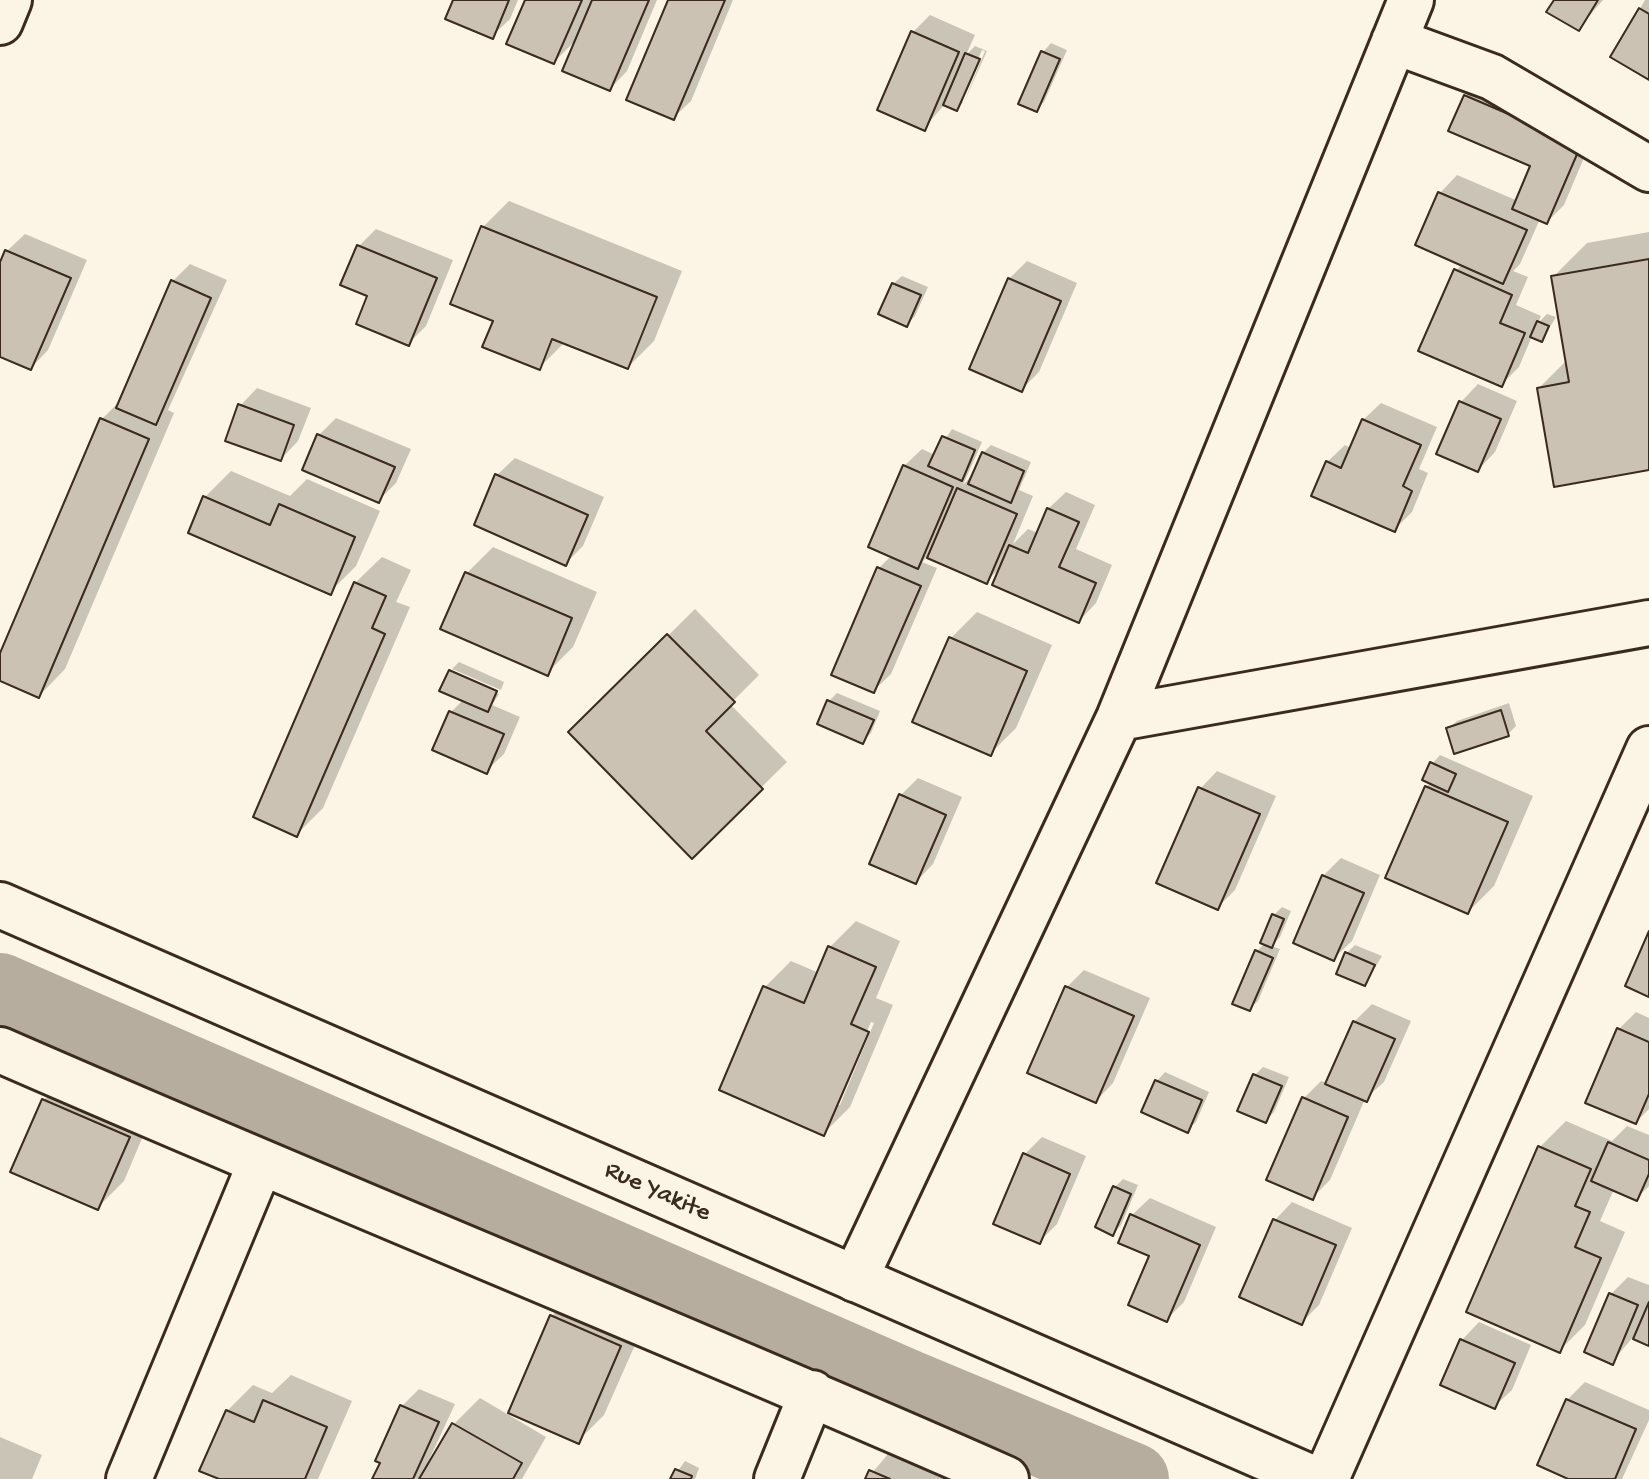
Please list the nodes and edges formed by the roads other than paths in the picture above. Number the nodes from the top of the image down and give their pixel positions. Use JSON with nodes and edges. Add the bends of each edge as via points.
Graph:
{"nodes":[{"id":1,"x":9,"y":0,"type":"edge"},
{"id":2,"x":1411,"y":0,"type":"edge"},
{"id":3,"x":0,"y":22,"type":"edge"},
{"id":4,"x":1394,"y":41,"type":"junction"},
{"id":5,"x":1649,"y":169,"type":"edge"},
{"id":6,"x":1649,"y":623,"type":"edge"},
{"id":7,"x":1119,"y":718,"type":"junction"},
{"id":8,"x":1649,"y":749,"type":"edge"},
{"id":9,"x":0,"y":905,"type":"edge"},
{"id":10,"x":0,"y":1050,"type":"edge"},
{"id":11,"x":260,"y":1164,"type":"junction"},
{"id":12,"x":855,"y":1279,"type":"junction"},
{"id":13,"x":812,"y":1393,"type":"junction"},
{"id":14,"x":129,"y":1479,"type":"edge"},
{"id":15,"x":777,"y":1479,"type":"edge"},
{"id":16,"x":1006,"y":1479,"type":"edge"},
{"id":17,"x":1314,"y":1479,"type":"edge"},
{"id":18,"x":1326,"y":1479,"type":"edge"}],
"edges":[{"from":1,"to":3,"type":"street"},
{"from":2,"to":4,"type":"street"},
{"from":4,"to":5,"type":"street","via":[[1492,77]]},
{"from":4,"to":7,"type":"street"},
{"from":6,"to":7,"type":"street"},
{"from":7,"to":12,"type":"street"},
{"from":8,"to":18,"type":"street"},
{"from":9,"to":12,"type":"street","name":"Rue Yakite"},
{"from":10,"to":11,"type":"street"},
{"from":11,"to":13,"type":"street"},
{"from":11,"to":14,"type":"street"},
{"from":12,"to":17,"type":"street","name":"Rue Yakite"},
{"from":13,"to":15,"type":"street"},
{"from":13,"to":16,"type":"street"}]}
